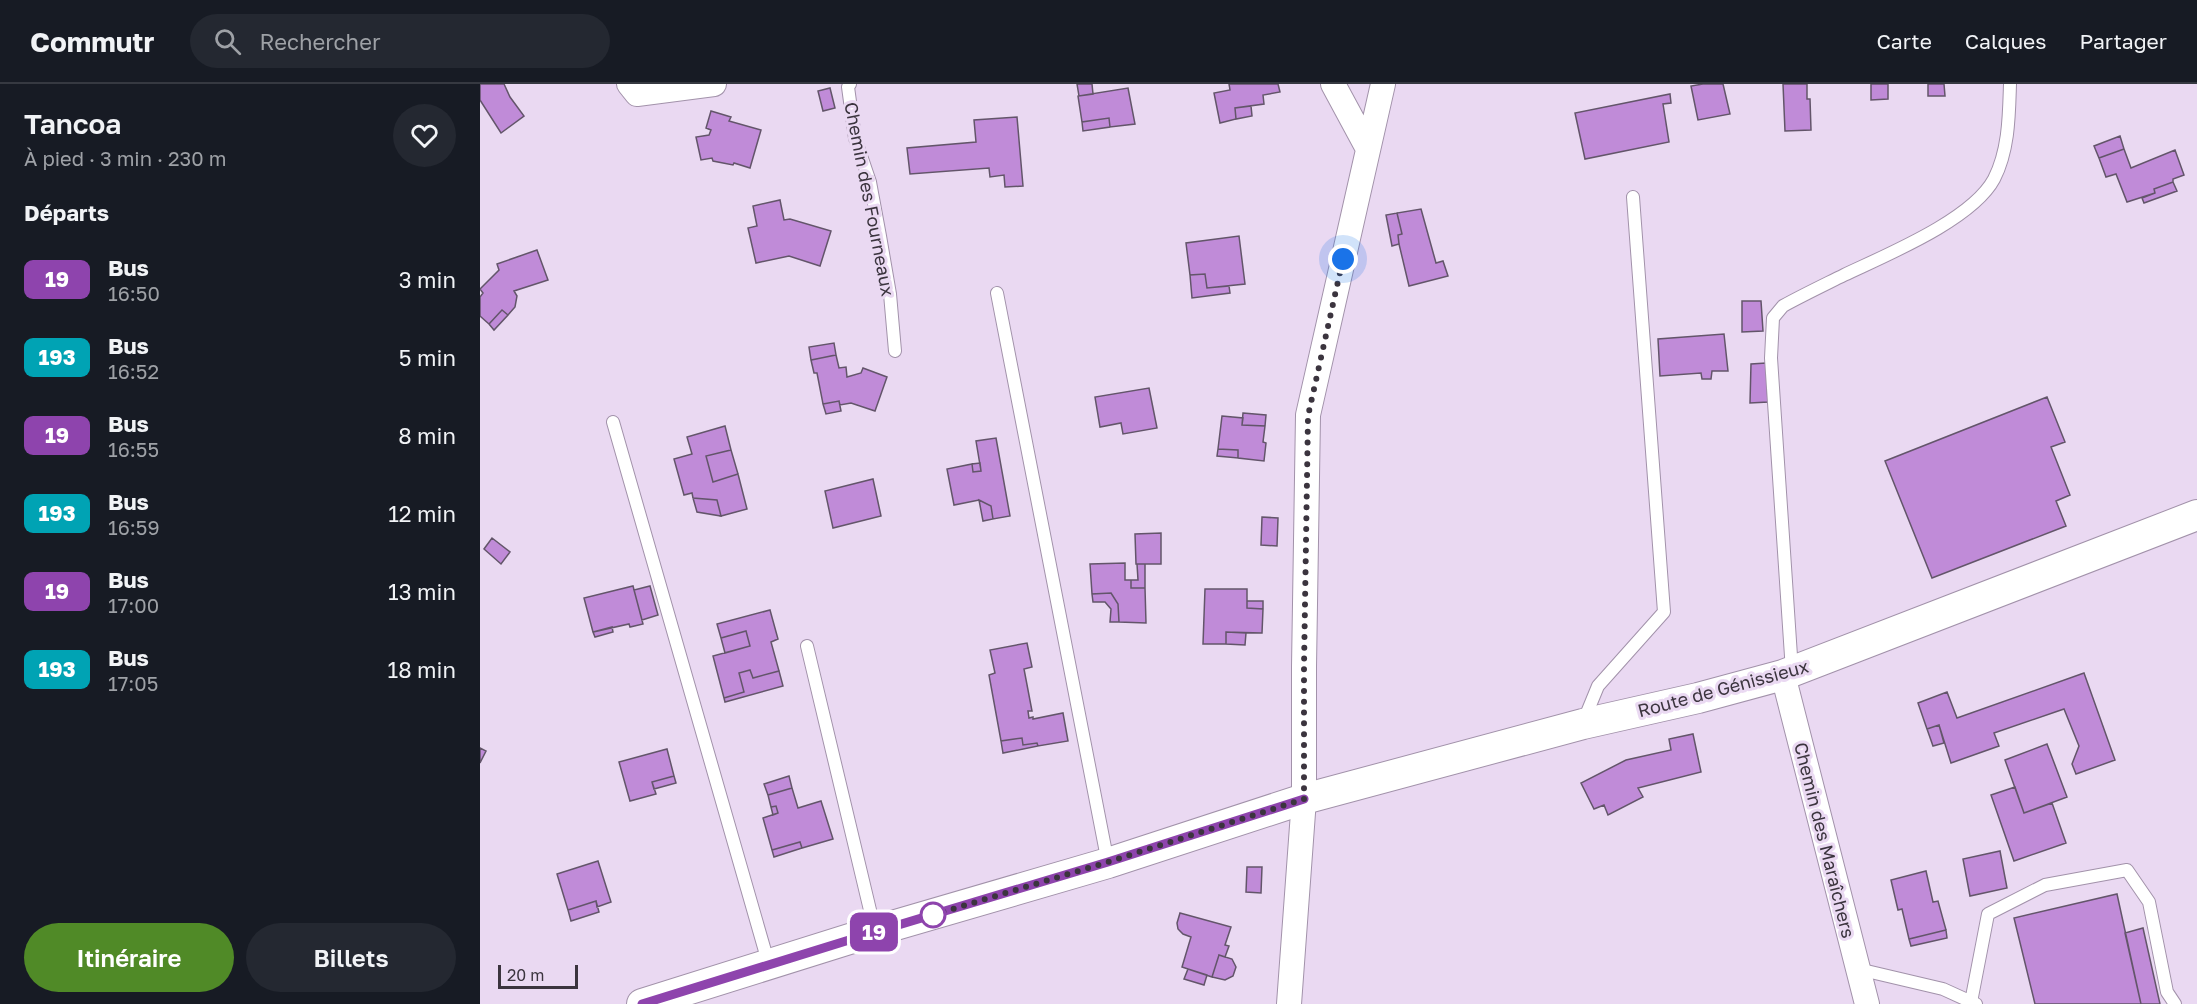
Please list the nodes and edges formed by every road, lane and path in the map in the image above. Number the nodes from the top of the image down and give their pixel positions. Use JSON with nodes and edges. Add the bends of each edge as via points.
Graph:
{"nodes":[{"id":1,"x":629,"y":84,"type":"edge"},
{"id":2,"x":714,"y":84,"type":"edge"},
{"id":3,"x":850,"y":84,"type":"edge"},
{"id":4,"x":1333,"y":84,"type":"edge"},
{"id":5,"x":1383,"y":84,"type":"edge"},
{"id":6,"x":2010,"y":84,"type":"edge"},
{"id":7,"x":1367,"y":147,"type":"junction"},
{"id":8,"x":1633,"y":197,"type":"dead end"},
{"id":9,"x":997,"y":293,"type":"dead end"},
{"id":10,"x":895,"y":351,"type":"dead end"},
{"id":11,"x":613,"y":422,"type":"dead end"},
{"id":12,"x":2197,"y":515,"type":"edge"},
{"id":13,"x":807,"y":646,"type":"dead end"},
{"id":14,"x":1788,"y":673,"type":"junction"},
{"id":15,"x":1583,"y":724,"type":"junction"},
{"id":16,"x":1304,"y":799,"type":"junction"},
{"id":17,"x":1108,"y":862,"type":"junction"},
{"id":18,"x":875,"y":932,"type":"junction"},
{"id":19,"x":769,"y":965,"type":"junction"},
{"id":20,"x":1858,"y":969,"type":"junction"},
{"id":21,"x":1973,"y":1003,"type":"edge"},
{"id":22,"x":642,"y":1004,"type":"edge"},
{"id":23,"x":1289,"y":1004,"type":"edge"},
{"id":24,"x":1867,"y":1004,"type":"edge"},
{"id":25,"x":2175,"y":1004,"type":"edge"}],
"edges":[{"from":1,"to":2,"type":"street","via":[[637,94]]},
{"from":3,"to":10,"type":"lane","name":"Chemin des Fourneaux","via":[[855,138],[870,182],[890,294]]},
{"from":4,"to":7,"type":"street"},
{"from":5,"to":7,"type":"street"},
{"from":6,"to":14,"type":"lane","via":[[2004,151],[1994,179],[1977,201],[1921,239],[1782,306],[1773,318],[1771,358]]},
{"from":7,"to":16,"type":"street","via":[[1308,416]]},
{"from":8,"to":15,"type":"lane","via":[[1664,612],[1598,686]]},
{"from":9,"to":17,"type":"lane"},
{"from":11,"to":19,"type":"lane"},
{"from":12,"to":14,"type":"street","name":"Route de Génissieux"},
{"from":13,"to":18,"type":"lane"},
{"from":14,"to":15,"type":"street","name":"Route de Génissieux"},
{"from":14,"to":20,"type":"street","name":"Chemin des Maraîchers"},
{"from":15,"to":16,"type":"street","name":"Route de Génissieux"},
{"from":16,"to":17,"type":"street","name":"Route de Génissieux"},
{"from":16,"to":23,"type":"street"},
{"from":17,"to":18,"type":"street","name":"Route de Génissieux"},
{"from":18,"to":19,"type":"street","name":"Route de Génissieux"},
{"from":19,"to":22,"type":"street","name":"Route de Génissieux"},
{"from":20,"to":21,"type":"lane","via":[[1943,989]]},
{"from":20,"to":24,"type":"street","name":"Chemin des Maraîchers"},
{"from":21,"to":25,"type":"lane","via":[[1988,914],[2044,885],[2127,870],[2149,902],[2167,992]]}]}
